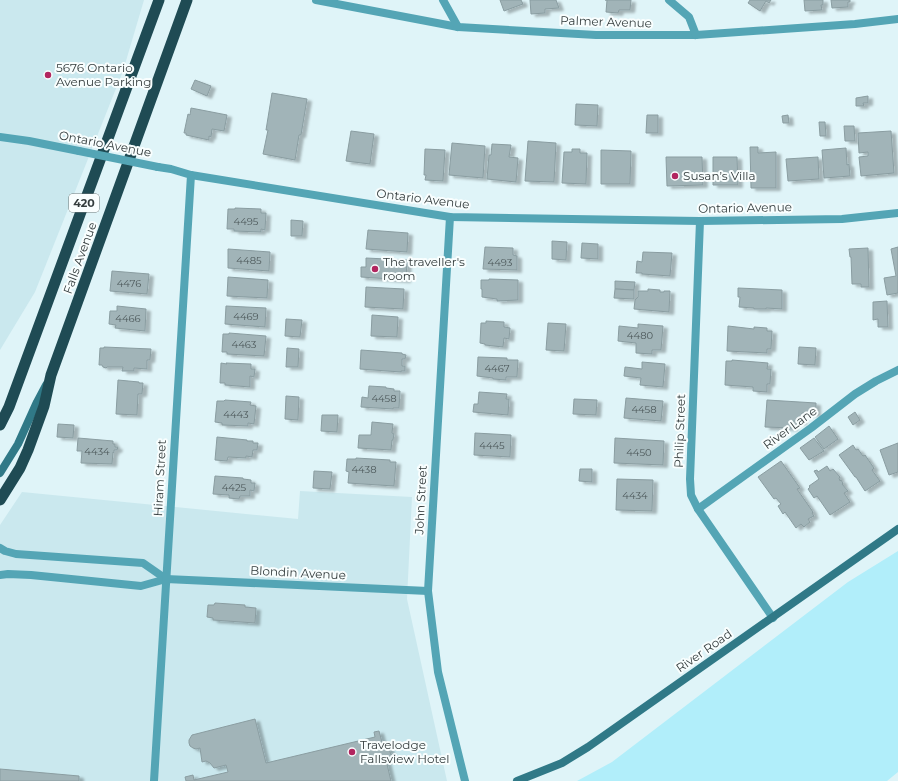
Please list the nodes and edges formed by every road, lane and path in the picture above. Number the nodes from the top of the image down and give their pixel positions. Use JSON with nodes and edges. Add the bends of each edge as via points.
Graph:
{"nodes":[{"id":1,"x":159,"y":0,"type":"edge"},
{"id":2,"x":187,"y":0,"type":"edge"},
{"id":3,"x":316,"y":0,"type":"edge"},
{"id":4,"x":443,"y":0,"type":"edge"},
{"id":5,"x":669,"y":0,"type":"edge"},
{"id":6,"x":898,"y":19,"type":"edge"},
{"id":7,"x":458,"y":27,"type":"junction"},
{"id":8,"x":696,"y":36,"type":"junction"},
{"id":9,"x":0,"y":137,"type":"edge"},
{"id":10,"x":191,"y":176,"type":"junction"},
{"id":11,"x":898,"y":213,"type":"edge"},
{"id":12,"x":450,"y":216,"type":"junction"},
{"id":13,"x":700,"y":221,"type":"junction"},
{"id":14,"x":898,"y":370,"type":"edge"},
{"id":15,"x":51,"y":375,"type":"junction"},
{"id":16,"x":0,"y":425,"type":"edge"},
{"id":17,"x":0,"y":473,"type":"edge"},
{"id":18,"x":0,"y":500,"type":"edge"},
{"id":19,"x":698,"y":509,"type":"junction"},
{"id":20,"x":898,"y":529,"type":"edge"},
{"id":21,"x":0,"y":548,"type":"edge"},
{"id":22,"x":0,"y":575,"type":"edge"},
{"id":23,"x":166,"y":578,"type":"junction"},
{"id":24,"x":428,"y":592,"type":"junction"},
{"id":25,"x":773,"y":618,"type":"junction"},
{"id":26,"x":154,"y":781,"type":"edge"},
{"id":27,"x":465,"y":781,"type":"edge"},
{"id":28,"x":517,"y":781,"type":"edge"}],
"edges":[{"from":1,"to":16,"type":"highway","name":"Falls Avenue","number":"420","via":[[9,407]]},
{"from":2,"to":15,"type":"highway","name":"Falls Avenue","number":"420"},
{"from":3,"to":7,"type":"street","name":"Palmer Avenue"},
{"from":4,"to":7,"type":"street"},
{"from":5,"to":8,"type":"street","via":[[688,17]]},
{"from":6,"to":8,"type":"street","name":"Palmer Avenue"},
{"from":7,"to":8,"type":"street","name":"Palmer Avenue","via":[[596,35]]},
{"from":9,"to":10,"type":"street","name":"Ontario Avenue","bridge":true,"via":[[171,169]]},
{"from":10,"to":12,"type":"street","name":"Ontario Avenue"},
{"from":10,"to":23,"type":"street","name":"Hiram Street"},
{"from":11,"to":13,"type":"street","name":"Ontario Avenue","via":[[842,219]]},
{"from":12,"to":13,"type":"street","name":"Ontario Avenue"},
{"from":12,"to":24,"type":"street","name":"John Street"},
{"from":13,"to":19,"type":"street","name":"Philip Street","via":[[690,479],[691,495]]},
{"from":14,"to":19,"type":"street","name":"River Lane","via":[[855,394],[812,428]]},
{"from":15,"to":17,"type":"main road","name":"Falls Avenue","via":[[18,444]]},
{"from":15,"to":18,"type":"highway","via":[[44,406],[28,450]]},
{"from":19,"to":25,"type":"street","name":"Philip Street"},
{"from":20,"to":25,"type":"main road","name":"River Road"},
{"from":21,"to":23,"type":"street","via":[[16,554],[143,563]]},
{"from":22,"to":23,"type":"street","name":"Blondin Avenue","via":[[31,575],[141,586]]},
{"from":23,"to":24,"type":"street","name":"Blondin Avenue"},
{"from":23,"to":26,"type":"street","name":"Hiram Street"},
{"from":24,"to":27,"type":"street","name":"John Street","via":[[438,672]]},
{"from":25,"to":28,"type":"main road","name":"River Road","via":[[588,747],[562,763]]}]}
